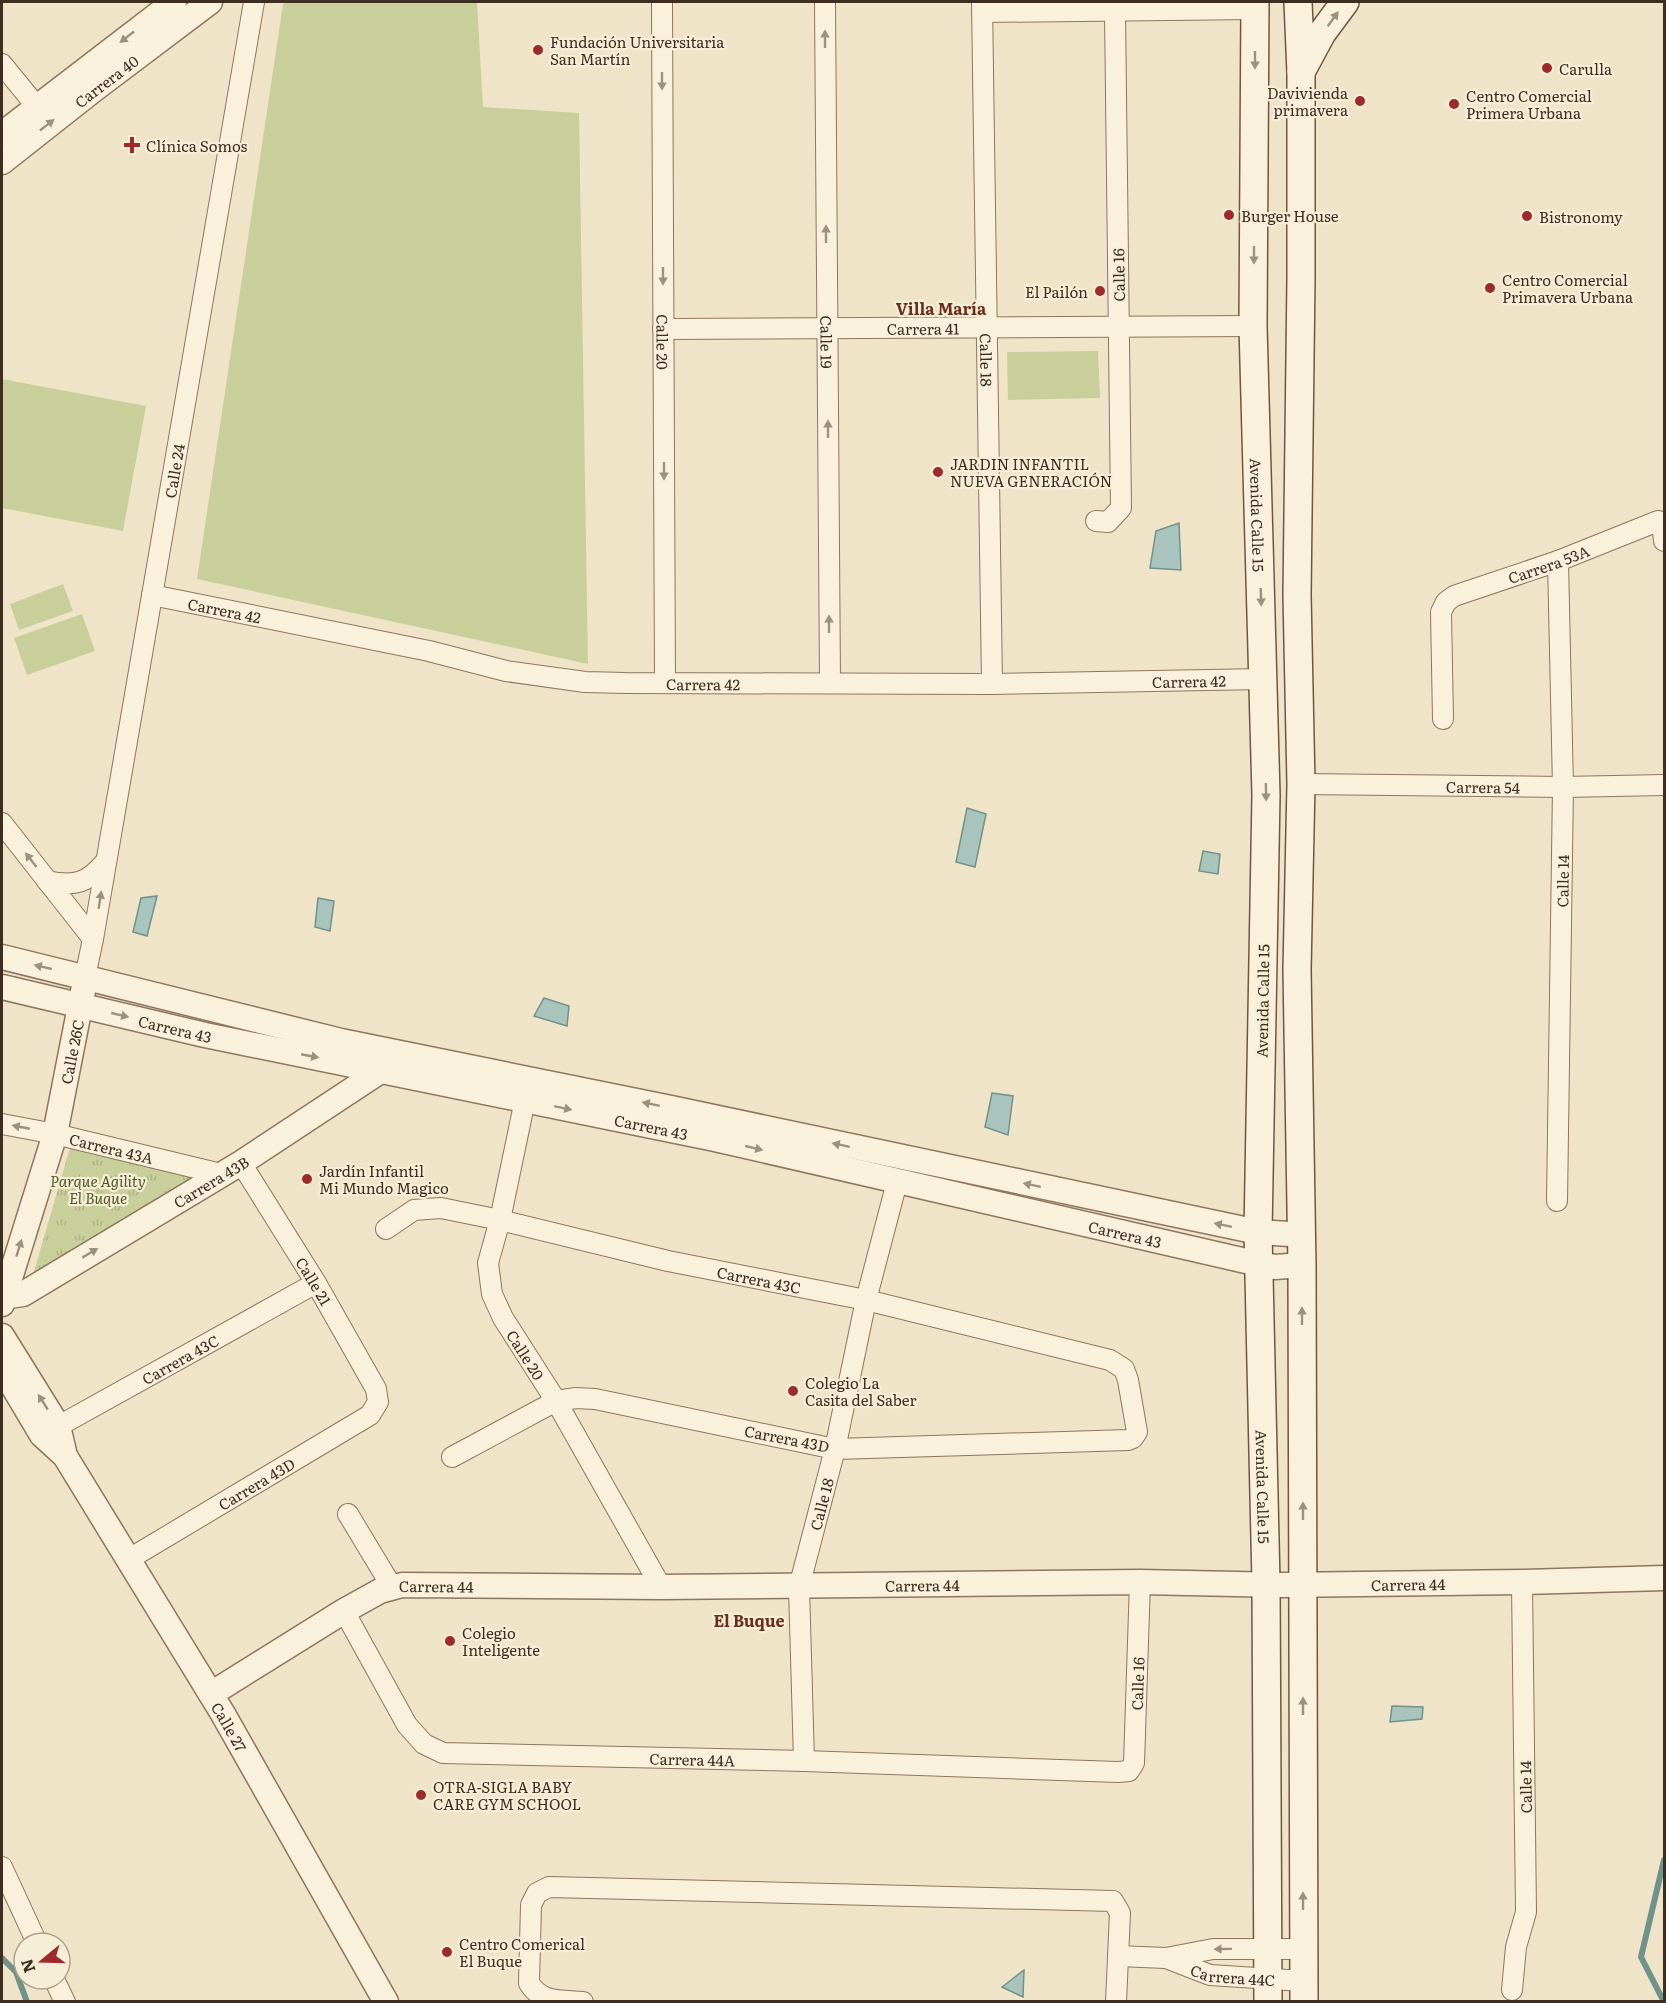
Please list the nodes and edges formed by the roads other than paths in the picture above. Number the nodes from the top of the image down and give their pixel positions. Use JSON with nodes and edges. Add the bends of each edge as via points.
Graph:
{"nodes":[{"id":1,"x":174,"y":2,"type":"edge"},
{"id":2,"x":210,"y":2,"type":"edge"},
{"id":3,"x":254,"y":2,"type":"edge"},
{"id":4,"x":662,"y":2,"type":"edge"},
{"id":5,"x":825,"y":2,"type":"edge"},
{"id":6,"x":1298,"y":2,"type":"edge"},
{"id":7,"x":1345,"y":2,"type":"edge"},
{"id":8,"x":1255,"y":5,"type":"edge"},
{"id":9,"x":983,"y":7,"type":"edge"},
{"id":10,"x":1115,"y":12,"type":"junction"},
{"id":11,"x":2,"y":64,"type":"edge"},
{"id":12,"x":1301,"y":73,"type":"junction"},
{"id":13,"x":37,"y":107,"type":"junction"},
{"id":14,"x":2,"y":134,"type":"edge"},
{"id":15,"x":2,"y":162,"type":"edge"},
{"id":16,"x":1253,"y":326,"type":"junction"},
{"id":17,"x":663,"y":328,"type":"junction"},
{"id":18,"x":987,"y":328,"type":"junction"},
{"id":19,"x":1119,"y":328,"type":"junction"},
{"id":20,"x":827,"y":329,"type":"junction"},
{"id":21,"x":1096,"y":521,"type":"dead end"},
{"id":22,"x":1663,"y":532,"type":"edge"},
{"id":23,"x":1558,"y":561,"type":"junction"},
{"id":24,"x":152,"y":595,"type":"junction"},
{"id":25,"x":1263,"y":679,"type":"junction"},
{"id":26,"x":830,"y":682,"type":"junction"},
{"id":27,"x":665,"y":683,"type":"junction"},
{"id":28,"x":992,"y":684,"type":"junction"},
{"id":29,"x":1443,"y":719,"type":"dead end"},
{"id":30,"x":1301,"y":784,"type":"junction"},
{"id":31,"x":1665,"y":785,"type":"edge"},
{"id":32,"x":1563,"y":787,"type":"junction"},
{"id":33,"x":2,"y":823,"type":"edge"},
{"id":34,"x":106,"y":861,"type":"junction"},
{"id":35,"x":47,"y":881,"type":"junction"},
{"id":36,"x":93,"y":939,"type":"junction"},
{"id":37,"x":2,"y":957,"type":"edge"},
{"id":38,"x":85,"y":977,"type":"junction"},
{"id":39,"x":2,"y":987,"type":"edge"},
{"id":40,"x":81,"y":1006,"type":"junction"},
{"id":41,"x":382,"y":1070,"type":"junction"},
{"id":42,"x":525,"y":1100,"type":"junction"},
{"id":43,"x":2,"y":1124,"type":"edge"},
{"id":44,"x":55,"y":1134,"type":"junction"},
{"id":45,"x":231,"y":1169,"type":"junction"},
{"id":46,"x":897,"y":1182,"type":"junction"},
{"id":47,"x":1557,"y":1201,"type":"dead end"},
{"id":48,"x":500,"y":1220,"type":"junction"},
{"id":49,"x":386,"y":1229,"type":"dead end"},
{"id":50,"x":1258,"y":1232,"type":"junction"},
{"id":51,"x":1302,"y":1233,"type":"junction"},
{"id":52,"x":1259,"y":1264,"type":"junction"},
{"id":53,"x":1302,"y":1265,"type":"junction"},
{"id":54,"x":316,"y":1283,"type":"junction"},
{"id":55,"x":2,"y":1299,"type":"edge"},
{"id":56,"x":866,"y":1299,"type":"junction"},
{"id":57,"x":2,"y":1336,"type":"edge"},
{"id":58,"x":2,"y":1368,"type":"edge"},
{"id":59,"x":556,"y":1401,"type":"junction"},
{"id":60,"x":378,"y":1402,"type":"joint"},
{"id":61,"x":50,"y":1431,"type":"junction"},
{"id":62,"x":1137,"y":1432,"type":"joint"},
{"id":63,"x":835,"y":1449,"type":"junction"},
{"id":64,"x":452,"y":1457,"type":"dead end"},
{"id":65,"x":348,"y":1514,"type":"dead end"},
{"id":66,"x":129,"y":1559,"type":"junction"},
{"id":67,"x":1665,"y":1578,"type":"edge"},
{"id":68,"x":1140,"y":1582,"type":"junction"},
{"id":69,"x":1522,"y":1582,"type":"junction"},
{"id":70,"x":1266,"y":1584,"type":"junction"},
{"id":71,"x":1303,"y":1584,"type":"junction"},
{"id":72,"x":392,"y":1587,"type":"junction"},
{"id":73,"x":661,"y":1587,"type":"junction"},
{"id":74,"x":799,"y":1587,"type":"junction"},
{"id":75,"x":344,"y":1611,"type":"junction"},
{"id":76,"x":211,"y":1694,"type":"junction"},
{"id":77,"x":804,"y":1761,"type":"junction"},
{"id":78,"x":1118,"y":1772,"type":"joint"},
{"id":79,"x":2,"y":1867,"type":"edge"},
{"id":80,"x":31,"y":1931,"type":"edge"},
{"id":81,"x":1268,"y":1948,"type":"junction"},
{"id":82,"x":1303,"y":1949,"type":"junction"},
{"id":83,"x":1118,"y":1956,"type":"junction"},
{"id":84,"x":1166,"y":1958,"type":"junction"},
{"id":85,"x":1268,"y":1990,"type":"edge"},
{"id":86,"x":1512,"y":1990,"type":"dead end"},
{"id":87,"x":1304,"y":1991,"type":"edge"},
{"id":88,"x":386,"y":2001,"type":"edge"},
{"id":89,"x":583,"y":2001,"type":"edge"},
{"id":90,"x":1116,"y":2001,"type":"edge"}],
"edges":[{"from":1,"to":13,"type":"street","name":"Carrera 40","one_way":true},
{"from":15,"to":2,"type":"street","name":"Carrera 40","one_way":true},
{"from":3,"to":24,"type":"street","name":"Calle 24"},
{"from":4,"to":17,"type":"street","name":"Calle 20","one_way":true},
{"from":20,"to":5,"type":"street","name":"Calle 19","one_way":true},
{"from":6,"to":12,"type":"main road"},
{"from":12,"to":7,"type":"main road","one_way":true},
{"from":8,"to":10,"type":"street"},
{"from":8,"to":16,"type":"main road","name":"Avenida Calle 15","one_way":true},
{"from":9,"to":10,"type":"street"},
{"from":9,"to":18,"type":"street","name":"Calle 18"},
{"from":10,"to":19,"type":"street","name":"Calle 16"},
{"from":11,"to":13,"type":"street"},
{"from":12,"to":30,"type":"main road","via":[[1297,595]]},
{"from":13,"to":14,"type":"street","name":"Carrera 40"},
{"from":16,"to":19,"type":"street","name":"Carrera 41"},
{"from":16,"to":25,"type":"main road","name":"Avenida Calle 15","one_way":true},
{"from":17,"to":20,"type":"street","name":"Carrera 41"},
{"from":17,"to":27,"type":"street","name":"Calle 20","one_way":true},
{"from":18,"to":19,"type":"street","name":"Carrera 41"},
{"from":18,"to":20,"type":"street","name":"Carrera 41"},
{"from":18,"to":28,"type":"street","name":"Calle 18"},
{"from":19,"to":21,"type":"street","name":"Calle 16","via":[[1121,508],[1108,522]]},
{"from":26,"to":20,"type":"street","name":"Calle 19","one_way":true},
{"from":22,"to":23,"type":"street","name":"Carrera 53A","via":[[1658,521]]},
{"from":23,"to":29,"type":"street","name":"Carrera 53A","via":[[1446,602],[1441,612]]},
{"from":23,"to":32,"type":"street","name":"Calle 14"},
{"from":24,"to":27,"type":"street","name":"Carrera 42","via":[[429,651],[506,671],[585,682]]},
{"from":24,"to":34,"type":"street","name":"Calle 24"},
{"from":25,"to":28,"type":"street","name":"Carrera 42"},
{"from":25,"to":50,"type":"main road","name":"Avenida Calle 15","one_way":true,"via":[[1266,795]]},
{"from":26,"to":27,"type":"street","name":"Carrera 42"},
{"from":26,"to":28,"type":"street","name":"Carrera 42"},
{"from":30,"to":32,"type":"street","name":"Carrera 54"},
{"from":30,"to":51,"type":"main road","via":[[1297,970]]},
{"from":31,"to":32,"type":"street","name":"Carrera 54"},
{"from":32,"to":47,"type":"street","name":"Calle 14"},
{"from":35,"to":33,"type":"street","one_way":true},
{"from":34,"to":35,"type":"street","via":[[81,882]]},
{"from":36,"to":34,"type":"street","name":"Calle 24","one_way":true},
{"from":35,"to":36,"type":"street"},
{"from":36,"to":38,"type":"street","name":"Calle 26C"},
{"from":38,"to":37,"type":"street","name":"Carrera 43","one_way":true},
{"from":38,"to":40,"type":"street","name":"Calle 26C"},
{"from":50,"to":38,"type":"street","name":"Carrera 43","one_way":true,"via":[[341,1041]]},
{"from":39,"to":40,"type":"street","name":"Carrera 43"},
{"from":40,"to":41,"type":"street","name":"Carrera 43","one_way":true},
{"from":40,"to":44,"type":"street","name":"Calle 26C"},
{"from":41,"to":42,"type":"street","name":"Carrera 43"},
{"from":41,"to":45,"type":"street","name":"Carrera 43B"},
{"from":42,"to":46,"type":"street","name":"Carrera 43","one_way":true,"via":[[715,1138]]},
{"from":42,"to":48,"type":"street","name":"Calle 20"},
{"from":44,"to":43,"type":"street","name":"Carrera 43A","one_way":true},
{"from":44,"to":45,"type":"street","name":"Carrera 43A"},
{"from":55,"to":44,"type":"street","name":"Calle 26C","one_way":true},
{"from":45,"to":54,"type":"street","name":"Calle 21"},
{"from":55,"to":45,"type":"street","name":"Carrera 43B","one_way":true,"via":[[23,1294]]},
{"from":46,"to":52,"type":"street","name":"Carrera 43"},
{"from":46,"to":56,"type":"street","name":"Calle 18"},
{"from":48,"to":49,"type":"street","name":"Carrera 43C","via":[[423,1208]]},
{"from":48,"to":56,"type":"street","name":"Carrera 43C","via":[[668,1261]]},
{"from":48,"to":59,"type":"street","name":"Calle 20","via":[[488,1263],[492,1294]]},
{"from":50,"to":51,"type":"street","name":"Carrera 43"},
{"from":50,"to":52,"type":"main road","name":"Avenida Calle 15"},
{"from":51,"to":53,"type":"main road"},
{"from":52,"to":53,"type":"street","name":"Carrera 43"},
{"from":52,"to":70,"type":"main road","name":"Avenida Calle 15"},
{"from":71,"to":53,"type":"main road","one_way":true},
{"from":54,"to":60,"type":"street","name":"Calle 21","via":[[376,1389]]},
{"from":54,"to":61,"type":"street","name":"Carrera 43C"},
{"from":56,"to":62,"type":"street","name":"Carrera 43C","via":[[1110,1360],[1124,1368]]},
{"from":56,"to":63,"type":"street","name":"Calle 18"},
{"from":61,"to":57,"type":"street","name":"Calle 27","one_way":true},
{"from":58,"to":61,"type":"street","name":"Calle 27"},
{"from":59,"to":63,"type":"street","name":"Carrera 43D","via":[[595,1399]]},
{"from":59,"to":64,"type":"street","name":"Carrera 43D"},
{"from":59,"to":73,"type":"street","name":"Calle 20"},
{"from":60,"to":66,"type":"street","name":"Carrera 43D","via":[[370,1414]]},
{"from":61,"to":66,"type":"street","name":"Calle 27"},
{"from":62,"to":63,"type":"street","name":"Carrera 43D","via":[[1128,1440]]},
{"from":63,"to":74,"type":"street","name":"Calle 18"},
{"from":65,"to":72,"type":"street"},
{"from":66,"to":76,"type":"street","name":"Calle 27"},
{"from":67,"to":69,"type":"street","name":"Carrera 44"},
{"from":68,"to":70,"type":"street","name":"Carrera 44"},
{"from":68,"to":74,"type":"street","name":"Carrera 44"},
{"from":68,"to":78,"type":"street","name":"Calle 16","via":[[1134,1763],[1129,1771]]},
{"from":69,"to":71,"type":"street","name":"Carrera 44"},
{"from":69,"to":86,"type":"street","name":"Calle 14","via":[[1526,1912],[1516,1947]]},
{"from":70,"to":71,"type":"street","name":"Carrera 44"},
{"from":70,"to":81,"type":"main road","name":"Avenida Calle 15"},
{"from":82,"to":71,"type":"main road","one_way":true},
{"from":72,"to":73,"type":"street","name":"Carrera 44"},
{"from":72,"to":75,"type":"street","name":"Carrera 44"},
{"from":73,"to":74,"type":"street","name":"Carrera 44"},
{"from":74,"to":77,"type":"street","name":"Calle 18"},
{"from":75,"to":76,"type":"street","name":"Carrera 44"},
{"from":75,"to":77,"type":"street","name":"Carrera 44A","via":[[407,1725],[424,1744],[443,1753]]},
{"from":76,"to":88,"type":"street","name":"Calle 27"},
{"from":77,"to":78,"type":"street","name":"Carrera 44A"},
{"from":79,"to":80,"type":"street"},
{"from":81,"to":82,"type":"street","name":"Carrera 44C"},
{"from":81,"to":84,"type":"street","name":"Carrera 44C","one_way":true,"via":[[1213,1949]]},
{"from":81,"to":85,"type":"main road","name":"Avenida Calle 15"},
{"from":82,"to":87,"type":"main road"},
{"from":83,"to":84,"type":"street","name":"Carrera 44C"},
{"from":83,"to":89,"type":"street","via":[[1120,1913],[1113,1901],[549,1887],[537,1893],[531,1905],[529,1983],[544,2000]]},
{"from":83,"to":90,"type":"street"},
{"from":84,"to":85,"type":"street","name":"Carrera 44C","via":[[1210,1975]]},
{"from":85,"to":87,"type":"street","name":"Carrera 44C"}]}
